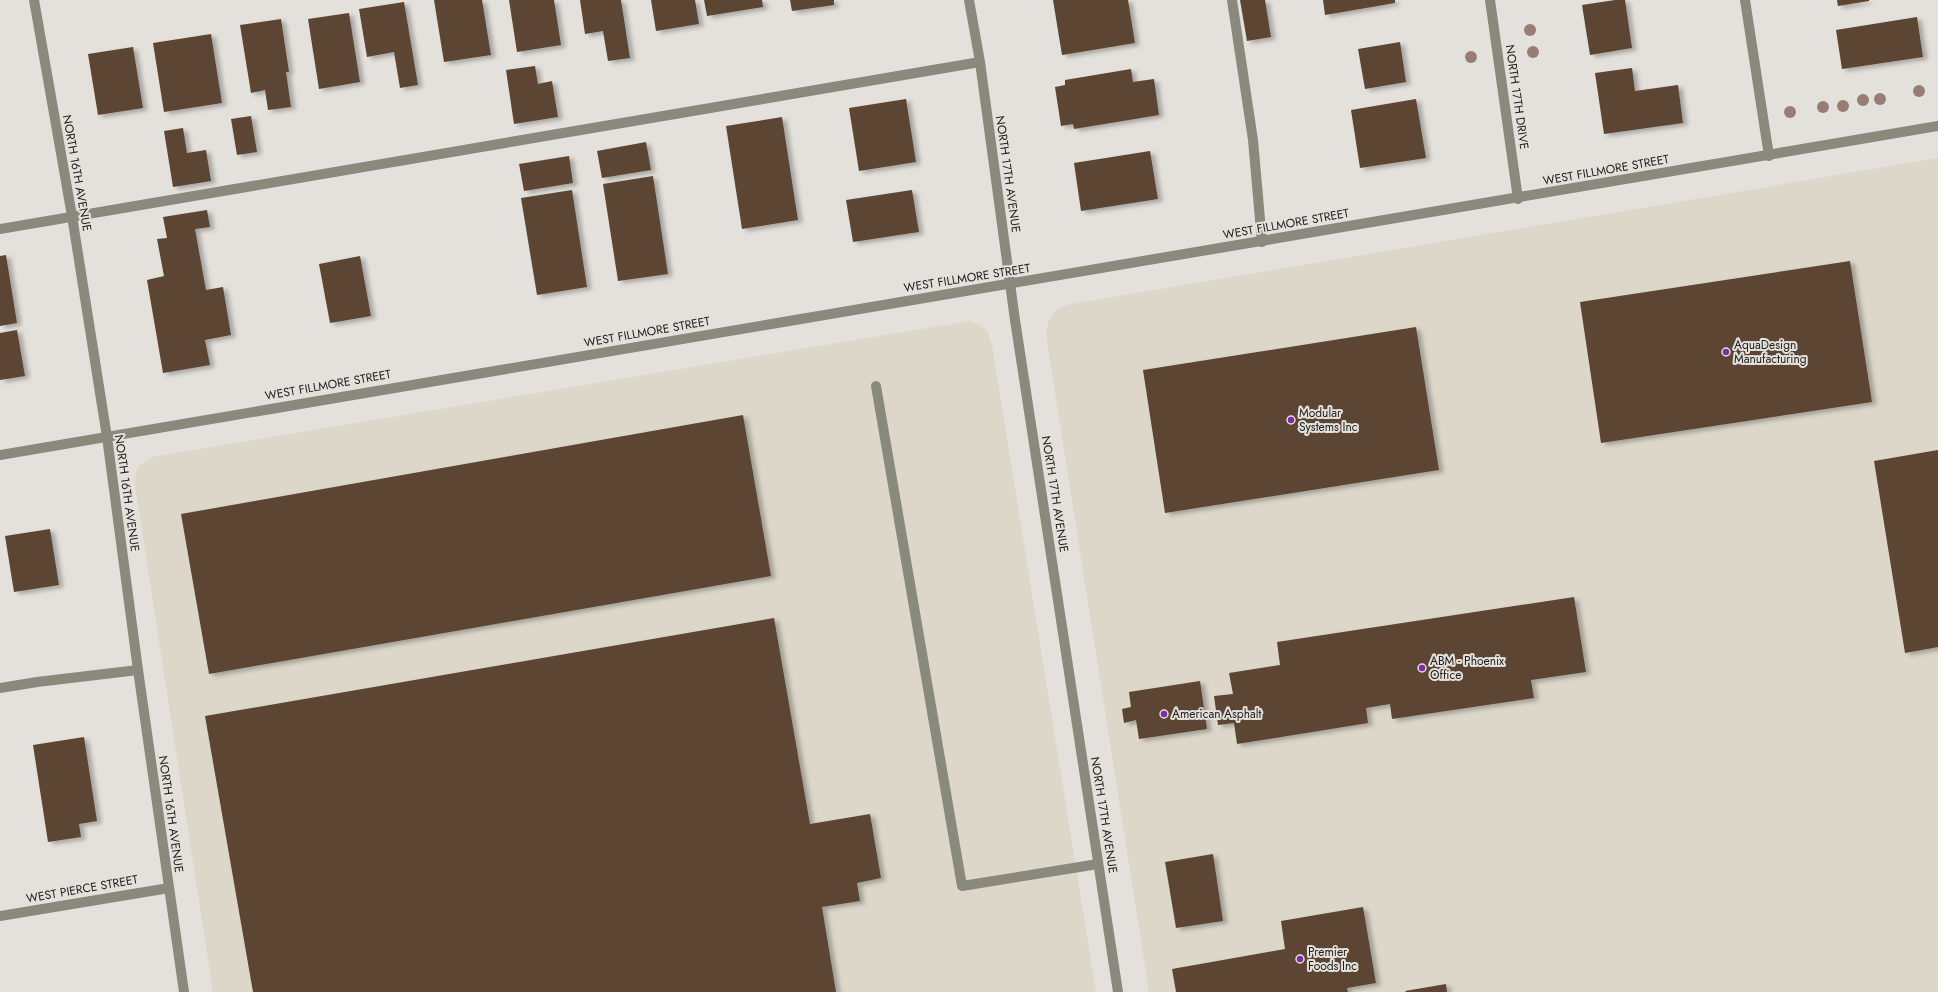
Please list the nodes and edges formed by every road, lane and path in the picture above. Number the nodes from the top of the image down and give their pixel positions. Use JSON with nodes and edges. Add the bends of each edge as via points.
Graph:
{"nodes":[{"id":1,"x":34,"y":0,"type":"edge"},
{"id":2,"x":969,"y":0,"type":"edge"},
{"id":3,"x":1232,"y":0,"type":"edge"},
{"id":4,"x":1490,"y":0,"type":"edge"},
{"id":5,"x":1745,"y":0,"type":"edge"},
{"id":6,"x":980,"y":62,"type":"junction"},
{"id":7,"x":1938,"y":126,"type":"edge"},
{"id":8,"x":1769,"y":156,"type":"junction"},
{"id":9,"x":1518,"y":199,"type":"junction"},
{"id":10,"x":72,"y":216,"type":"junction"},
{"id":11,"x":0,"y":229,"type":"edge"},
{"id":12,"x":1262,"y":242,"type":"junction"},
{"id":13,"x":1010,"y":284,"type":"junction"},
{"id":14,"x":876,"y":386,"type":"dead end"},
{"id":15,"x":107,"y":437,"type":"junction"},
{"id":16,"x":0,"y":455,"type":"edge"},
{"id":17,"x":138,"y":670,"type":"junction"},
{"id":18,"x":0,"y":688,"type":"edge"},
{"id":19,"x":1098,"y":864,"type":"junction"},
{"id":20,"x":169,"y":888,"type":"junction"},
{"id":21,"x":0,"y":916,"type":"edge"},
{"id":22,"x":184,"y":992,"type":"edge"},
{"id":23,"x":1118,"y":992,"type":"edge"}],
"edges":[{"from":1,"to":10,"type":"street","name":"NORTH 16TH AVENUE"},
{"from":2,"to":6,"type":"street","name":"NORTH 17TH AVENUE"},
{"from":3,"to":12,"type":"street","via":[[1253,140]]},
{"from":4,"to":9,"type":"street","name":"NORTH 17TH DRIVE"},
{"from":5,"to":8,"type":"street"},
{"from":6,"to":10,"type":"street"},
{"from":6,"to":13,"type":"street","name":"NORTH 17TH AVENUE"},
{"from":7,"to":8,"type":"street","name":"WEST FILLMORE STREET"},
{"from":8,"to":9,"type":"street","name":"WEST FILLMORE STREET"},
{"from":9,"to":12,"type":"street","name":"WEST FILLMORE STREET"},
{"from":10,"to":11,"type":"street"},
{"from":10,"to":15,"type":"street","name":"NORTH 16TH AVENUE"},
{"from":12,"to":13,"type":"street","name":"WEST FILLMORE STREET"},
{"from":13,"to":15,"type":"street","name":"WEST FILLMORE STREET"},
{"from":13,"to":19,"type":"street","name":"NORTH 17TH AVENUE"},
{"from":14,"to":19,"type":"street","via":[[962,886]]},
{"from":15,"to":16,"type":"street","name":"WEST FILLMORE STREET"},
{"from":15,"to":17,"type":"street","name":"NORTH 16TH AVENUE"},
{"from":17,"to":18,"type":"street"},
{"from":17,"to":20,"type":"street","name":"NORTH 16TH AVENUE"},
{"from":19,"to":23,"type":"street","name":"NORTH 17TH AVENUE"},
{"from":20,"to":21,"type":"street","name":"WEST PIERCE STREET"},
{"from":20,"to":22,"type":"street","name":"NORTH 16TH AVENUE"}]}
